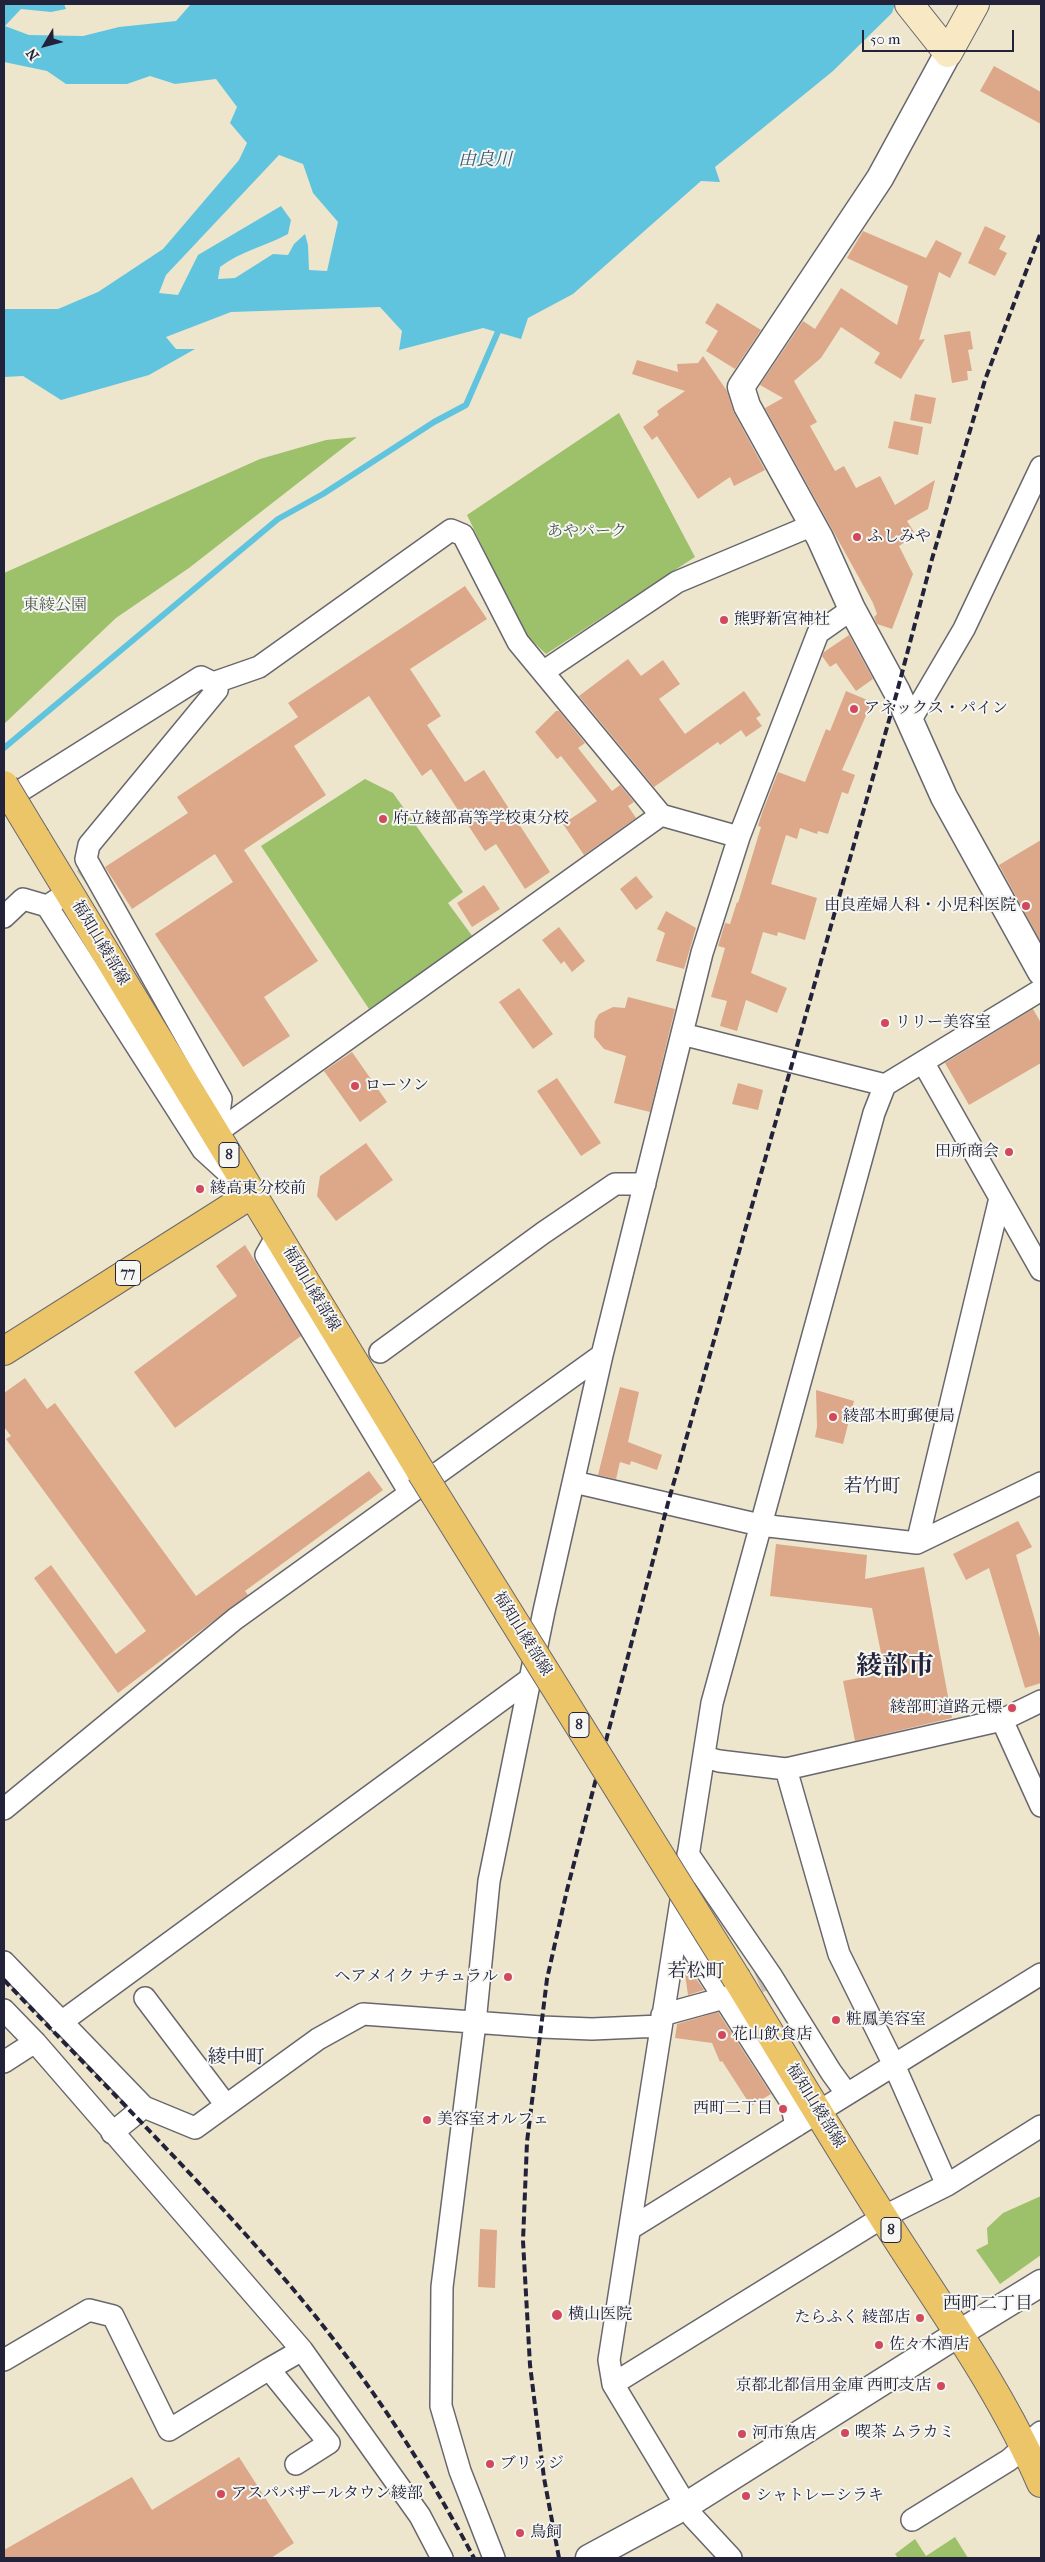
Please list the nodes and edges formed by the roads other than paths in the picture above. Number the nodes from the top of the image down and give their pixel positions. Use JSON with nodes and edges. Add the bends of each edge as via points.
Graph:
{"nodes":[{"id":1,"x":974,"y":4,"type":"edge"},
{"id":2,"x":917,"y":14,"type":"edge"},
{"id":3,"x":948,"y":53,"type":"junction"},
{"id":4,"x":1041,"y":467,"type":"edge"},
{"id":5,"x":813,"y":525,"type":"junction"},
{"id":6,"x":852,"y":609,"type":"junction"},
{"id":7,"x":543,"y":672,"type":"junction"},
{"id":8,"x":213,"y":683,"type":"junction"},
{"id":9,"x":910,"y":721,"type":"junction"},
{"id":10,"x":4,"y":785,"type":"edge"},
{"id":11,"x":4,"y":801,"type":"edge"},
{"id":12,"x":661,"y":815,"type":"junction"},
{"id":13,"x":739,"y":837,"type":"junction"},
{"id":14,"x":4,"y":917,"type":"edge"},
{"id":15,"x":1041,"y":972,"type":"edge"},
{"id":16,"x":1041,"y":990,"type":"edge"},
{"id":17,"x":682,"y":1034,"type":"junction"},
{"id":18,"x":923,"y":1062,"type":"junction"},
{"id":19,"x":885,"y":1085,"type":"junction"},
{"id":20,"x":216,"y":1133,"type":"junction"},
{"id":21,"x":645,"y":1184,"type":"junction"},
{"id":22,"x":252,"y":1194,"type":"junction"},
{"id":23,"x":1000,"y":1198,"type":"junction"},
{"id":24,"x":1041,"y":1270,"type":"edge"},
{"id":25,"x":4,"y":1350,"type":"edge"},
{"id":26,"x":380,"y":1352,"type":"dead end"},
{"id":27,"x":602,"y":1355,"type":"junction"},
{"id":28,"x":416,"y":1482,"type":"junction"},
{"id":29,"x":574,"y":1482,"type":"junction"},
{"id":30,"x":1041,"y":1483,"type":"edge"},
{"id":31,"x":760,"y":1525,"type":"junction"},
{"id":32,"x":917,"y":1544,"type":"junction"},
{"id":33,"x":530,"y":1679,"type":"junction"},
{"id":34,"x":1041,"y":1701,"type":"edge"},
{"id":35,"x":1002,"y":1720,"type":"junction"},
{"id":36,"x":705,"y":1757,"type":"junction"},
{"id":37,"x":786,"y":1769,"type":"junction"},
{"id":38,"x":1041,"y":1806,"type":"edge"},
{"id":39,"x":4,"y":1809,"type":"edge"},
{"id":40,"x":688,"y":1854,"type":"junction"},
{"id":41,"x":677,"y":1925,"type":"junction"},
{"id":42,"x":4,"y":1962,"type":"edge"},
{"id":43,"x":1041,"y":1974,"type":"edge"},
{"id":44,"x":730,"y":1988,"type":"junction"},
{"id":45,"x":145,"y":1998,"type":"dead end"},
{"id":46,"x":4,"y":2010,"type":"edge"},
{"id":47,"x":661,"y":2021,"type":"junction"},
{"id":48,"x":60,"y":2023,"type":"junction"},
{"id":49,"x":475,"y":2023,"type":"junction"},
{"id":50,"x":34,"y":2042,"type":"junction"},
{"id":51,"x":4,"y":2062,"type":"edge"},
{"id":52,"x":894,"y":2065,"type":"junction"},
{"id":53,"x":847,"y":2094,"type":"junction"},
{"id":54,"x":226,"y":2105,"type":"junction"},
{"id":55,"x":144,"y":2107,"type":"junction"},
{"id":56,"x":807,"y":2119,"type":"junction"},
{"id":57,"x":1041,"y":2126,"type":"edge"},
{"id":58,"x":112,"y":2133,"type":"junction"},
{"id":59,"x":947,"y":2185,"type":"junction"},
{"id":60,"x":883,"y":2217,"type":"junction"},
{"id":61,"x":631,"y":2228,"type":"junction"},
{"id":62,"x":1041,"y":2283,"type":"edge"},
{"id":63,"x":958,"y":2334,"type":"junction"},
{"id":64,"x":302,"y":2350,"type":"junction"},
{"id":65,"x":4,"y":2360,"type":"edge"},
{"id":66,"x":268,"y":2369,"type":"junction"},
{"id":67,"x":614,"y":2384,"type":"junction"},
{"id":68,"x":1033,"y":2439,"type":"edge"},
{"id":69,"x":296,"y":2464,"type":"dead end"},
{"id":70,"x":1041,"y":2483,"type":"edge"},
{"id":71,"x":687,"y":2505,"type":"junction"},
{"id":72,"x":912,"y":2520,"type":"dead end"},
{"id":73,"x":442,"y":2558,"type":"edge"},
{"id":74,"x":494,"y":2558,"type":"edge"},
{"id":75,"x":590,"y":2558,"type":"edge"},
{"id":76,"x":731,"y":2558,"type":"edge"}],
"edges":[{"from":1,"to":3,"type":"main road"},
{"from":2,"to":3,"type":"main road"},
{"from":3,"to":5,"type":"street","via":[[880,178],[741,387],[747,406]]},
{"from":4,"to":9,"type":"street","via":[[964,629]]},
{"from":5,"to":6,"type":"street"},
{"from":5,"to":7,"type":"street","via":[[677,582]]},
{"from":6,"to":9,"type":"street"},
{"from":6,"to":13,"type":"street","via":[[818,633]]},
{"from":7,"to":8,"type":"street","via":[[518,642],[464,534],[451,530],[259,667]]},
{"from":7,"to":12,"type":"street"},
{"from":8,"to":11,"type":"street","via":[[201,677]]},
{"from":8,"to":20,"type":"street","via":[[217,690],[89,845],[86,859],[89,875],[221,1099]]},
{"from":9,"to":15,"type":"street","via":[[944,797]]},
{"from":10,"to":20,"type":"main road","name":"福知山綾部線","number":"8","bridge":true},
{"from":12,"to":13,"type":"street"},
{"from":12,"to":20,"type":"street"},
{"from":13,"to":17,"type":"street","via":[[702,953]]},
{"from":14,"to":22,"type":"street","via":[[23,899],[52,903],[203,1150]]},
{"from":16,"to":18,"type":"street"},
{"from":17,"to":19,"type":"street"},
{"from":17,"to":21,"type":"street"},
{"from":18,"to":19,"type":"street"},
{"from":18,"to":23,"type":"street"},
{"from":19,"to":31,"type":"street","via":[[874,1113]]},
{"from":20,"to":22,"type":"main road","name":"福知山綾部線","number":"8"},
{"from":21,"to":26,"type":"street","via":[[615,1184]]},
{"from":21,"to":27,"type":"street"},
{"from":22,"to":25,"type":"main road","number":"77"},
{"from":22,"to":28,"type":"main road","name":"福知山綾部線","number":"8","via":[[278,1234]]},
{"from":23,"to":24,"type":"street"},
{"from":23,"to":32,"type":"street"},
{"from":27,"to":28,"type":"street"},
{"from":27,"to":29,"type":"street"},
{"from":28,"to":39,"type":"street","via":[[235,1619]]},
{"from":28,"to":44,"type":"main road","name":"福知山綾部線","number":"8","bridge":true},
{"from":29,"to":31,"type":"street"},
{"from":29,"to":33,"type":"street"},
{"from":30,"to":32,"type":"street"},
{"from":31,"to":32,"type":"street"},
{"from":31,"to":36,"type":"street","via":[[712,1703]]},
{"from":33,"to":48,"type":"street"},
{"from":33,"to":49,"type":"street","via":[[489,1880]]},
{"from":34,"to":35,"type":"street"},
{"from":35,"to":37,"type":"street"},
{"from":35,"to":38,"type":"street"},
{"from":36,"to":37,"type":"street","via":[[720,1762]]},
{"from":36,"to":40,"type":"street"},
{"from":37,"to":52,"type":"street","via":[[839,1954]]},
{"from":40,"to":41,"type":"street"},
{"from":40,"to":53,"type":"street"},
{"from":41,"to":44,"type":"street"},
{"from":41,"to":47,"type":"street"},
{"from":42,"to":48,"type":"street"},
{"from":43,"to":52,"type":"street"},
{"from":44,"to":47,"type":"street"},
{"from":44,"to":56,"type":"main road","name":"福知山綾部線","number":"8"},
{"from":45,"to":54,"type":"street"},
{"from":46,"to":50,"type":"street"},
{"from":47,"to":49,"type":"street","via":[[592,2029]]},
{"from":47,"to":61,"type":"street"},
{"from":48,"to":55,"type":"street"},
{"from":49,"to":54,"type":"street","via":[[363,2014],[318,2039]]},
{"from":49,"to":74,"type":"street","via":[[442,2286],[441,2406],[460,2471]]},
{"from":50,"to":51,"type":"street"},
{"from":50,"to":58,"type":"street"},
{"from":52,"to":53,"type":"street"},
{"from":52,"to":59,"type":"street"},
{"from":53,"to":56,"type":"street"},
{"from":54,"to":55,"type":"street","via":[[195,2128]]},
{"from":55,"to":58,"type":"street"},
{"from":56,"to":60,"type":"main road","name":"福知山綾部線","number":"8"},
{"from":56,"to":61,"type":"street"},
{"from":57,"to":59,"type":"street"},
{"from":58,"to":64,"type":"street"},
{"from":59,"to":60,"type":"street"},
{"from":60,"to":63,"type":"main road","name":"福知山綾部線","number":"8"},
{"from":60,"to":67,"type":"street"},
{"from":61,"to":67,"type":"street","via":[[609,2360]]},
{"from":62,"to":63,"type":"street"},
{"from":63,"to":68,"type":"main road","name":"福知山綾部線","number":"8"},
{"from":63,"to":71,"type":"street"},
{"from":64,"to":66,"type":"street"},
{"from":64,"to":73,"type":"street","via":[[420,2516]]},
{"from":65,"to":66,"type":"street","via":[[89,2310],[113,2316],[169,2430]]},
{"from":66,"to":69,"type":"street","via":[[329,2443]]},
{"from":67,"to":71,"type":"street"},
{"from":68,"to":70,"type":"main road","name":"福知山綾部線","number":"8"},
{"from":68,"to":72,"type":"street","via":[[1009,2460]]},
{"from":71,"to":75,"type":"street"},
{"from":71,"to":76,"type":"street","via":[[693,2517]]}]}
